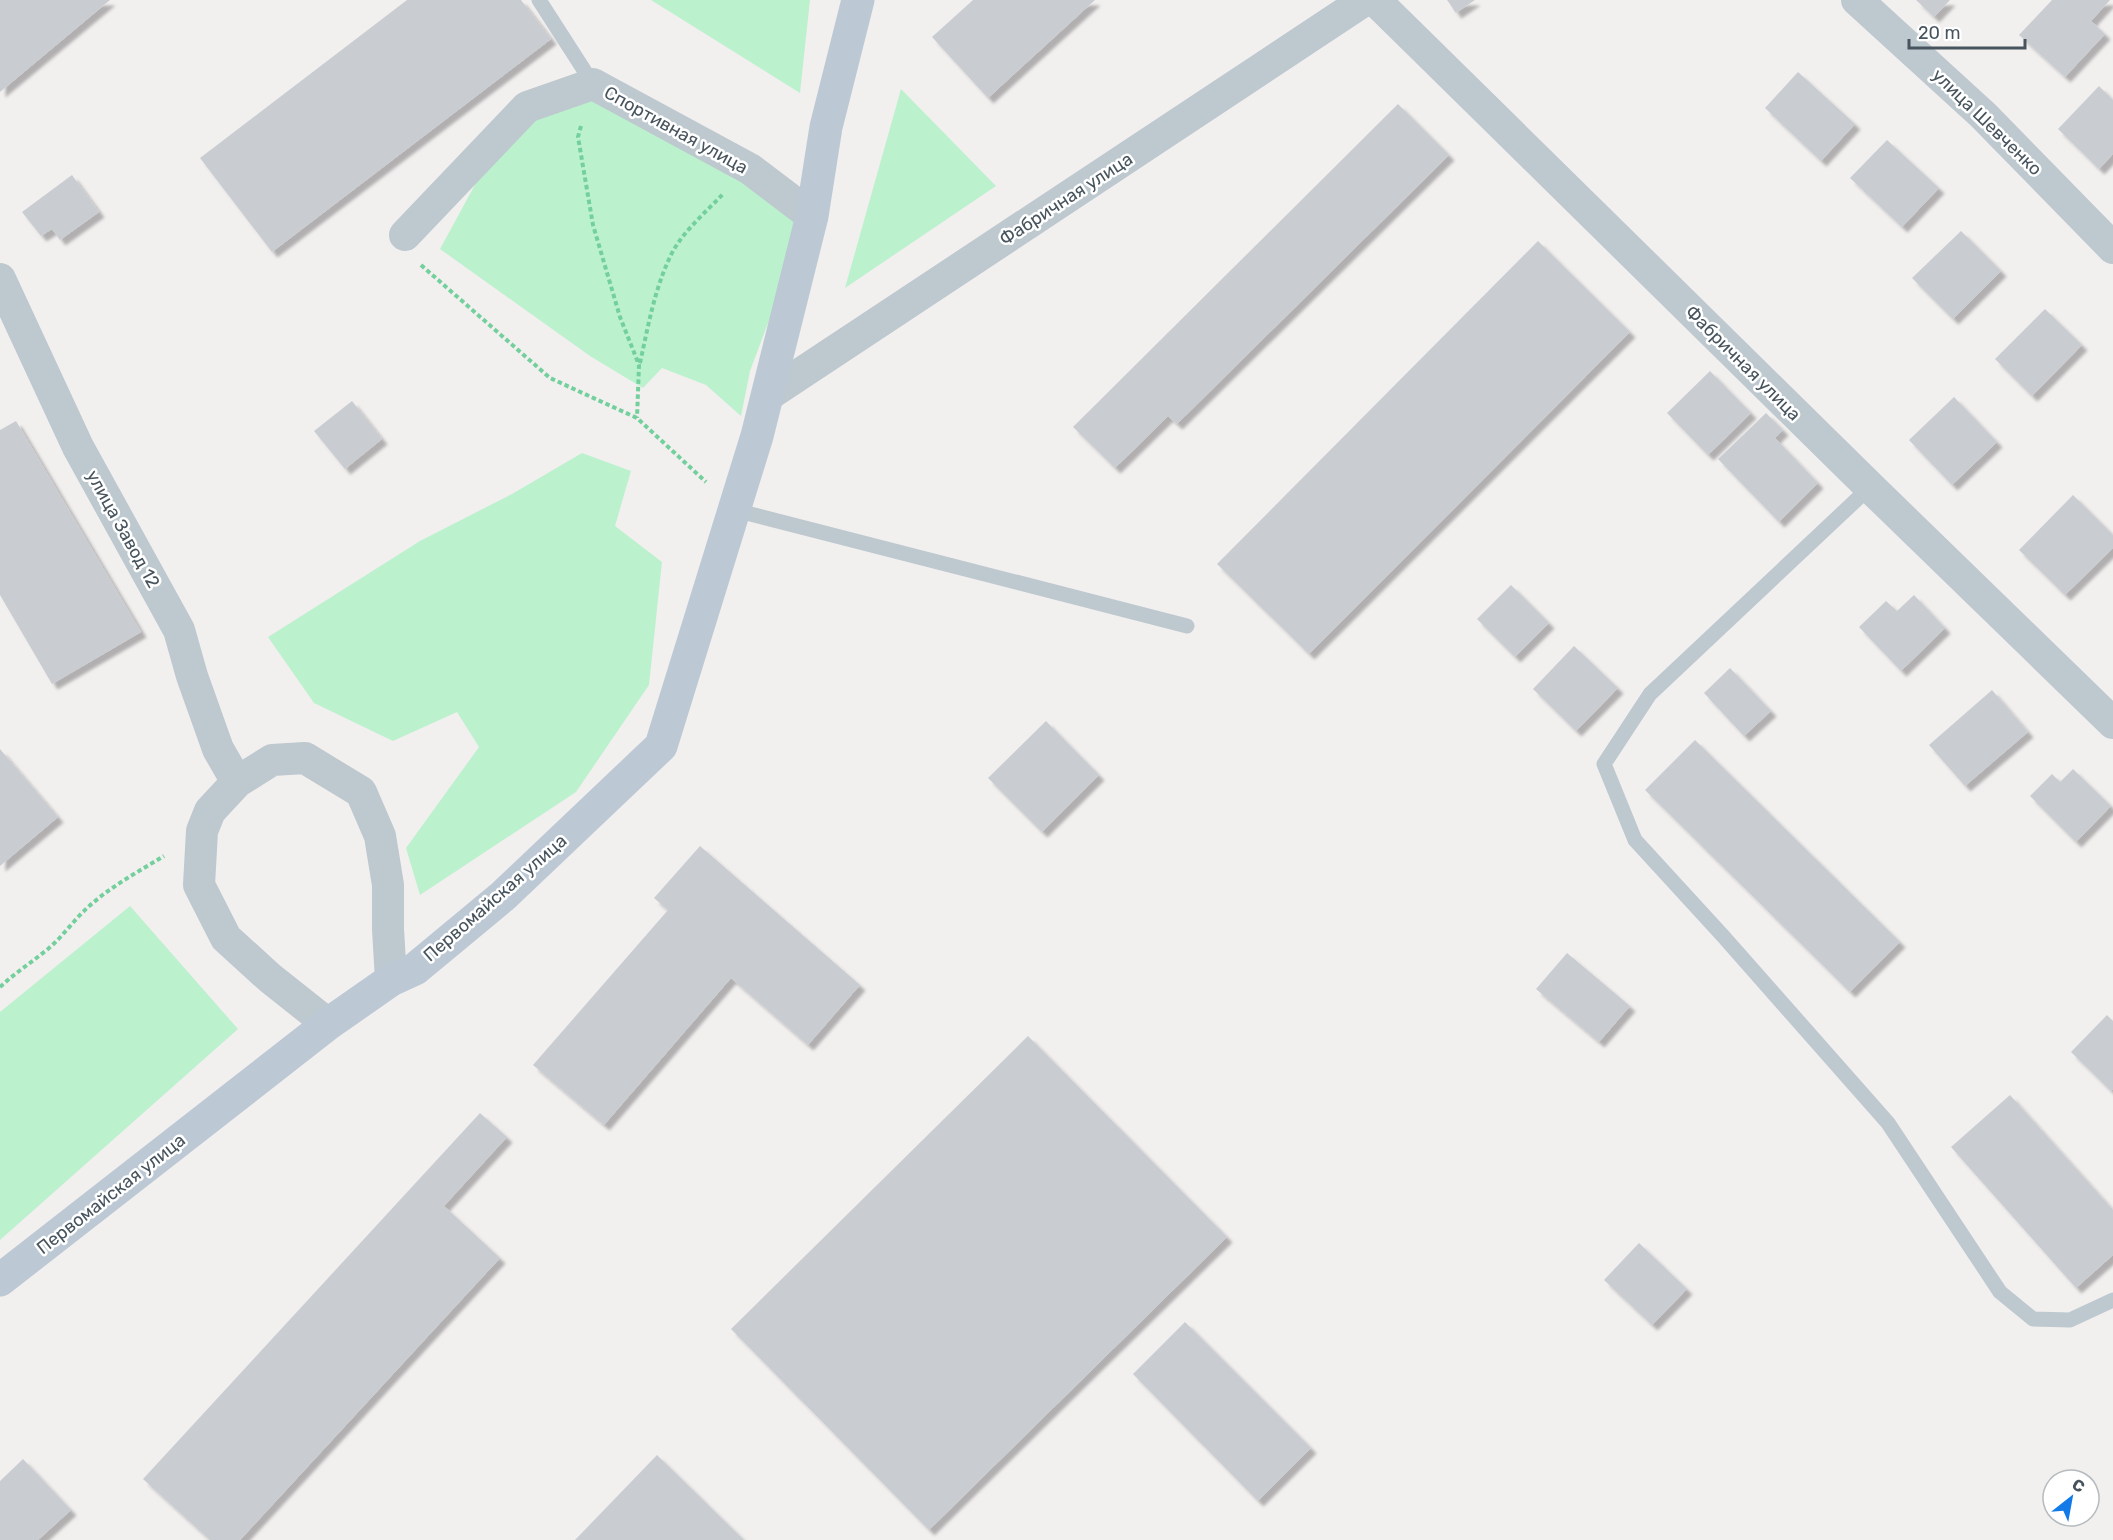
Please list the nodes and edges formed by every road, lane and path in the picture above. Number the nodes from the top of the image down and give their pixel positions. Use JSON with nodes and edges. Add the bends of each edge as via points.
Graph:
{"nodes":[{"id":1,"x":539,"y":0,"type":"edge"},
{"id":2,"x":858,"y":0,"type":"edge"},
{"id":3,"x":1365,"y":0,"type":"edge"},
{"id":4,"x":1375,"y":0,"type":"edge"},
{"id":5,"x":1857,"y":0,"type":"edge"},
{"id":6,"x":593,"y":84,"type":"junction"},
{"id":7,"x":750,"y":169,"type":"junction"},
{"id":8,"x":812,"y":216,"type":"junction"},
{"id":9,"x":405,"y":235,"type":"dead end"},
{"id":10,"x":2113,"y":248,"type":"edge"},
{"id":11,"x":421,"y":264,"type":"dead end"},
{"id":12,"x":0,"y":279,"type":"edge"},
{"id":13,"x":639,"y":365,"type":"junction"},
{"id":14,"x":767,"y":396,"type":"junction"},
{"id":15,"x":637,"y":418,"type":"junction"},
{"id":16,"x":1870,"y":488,"type":"junction"},
{"id":17,"x":735,"y":510,"type":"junction"},
{"id":18,"x":1187,"y":626,"type":"dead end"},
{"id":19,"x":2113,"y":723,"type":"edge"},
{"id":20,"x":237,"y":782,"type":"junction"},
{"id":21,"x":202,"y":831,"type":"junction"},
{"id":22,"x":391,"y":980,"type":"junction"},
{"id":23,"x":0,"y":987,"type":"edge"},
{"id":24,"x":328,"y":1024,"type":"junction"},
{"id":25,"x":0,"y":1280,"type":"edge"},
{"id":26,"x":2113,"y":1300,"type":"edge"}],
"edges":[{"from":1,"to":6,"type":"lane"},
{"from":2,"to":8,"type":"street","via":[[826,127]]},
{"from":3,"to":14,"type":"street","name":"Фабричная улица"},
{"from":4,"to":16,"type":"street","name":"Фабричная улица"},
{"from":5,"to":10,"type":"street","name":"улица Шевченко","via":[[1983,115]]},
{"from":6,"to":7,"type":"street","name":"Спортивная улица"},
{"from":6,"to":9,"type":"street","name":"Спортивная улица","via":[[527,107]]},
{"from":6,"to":13,"type":"path","via":[[578,137],[593,225],[620,317]]},
{"from":7,"to":8,"type":"street","name":"Спортивная улица"},
{"from":7,"to":13,"type":"path","via":[[690,228],[670,256],[653,303]]},
{"from":8,"to":14,"type":"street"},
{"from":11,"to":15,"type":"path","via":[[550,378]]},
{"from":12,"to":20,"type":"street","name":"улица Завод 12","via":[[78,447],[179,630],[218,749]]},
{"from":13,"to":15,"type":"path"},
{"from":14,"to":17,"type":"street","name":"Первомайская улица"},
{"from":15,"to":17,"type":"path"},
{"from":16,"to":19,"type":"street","name":"Фабричная улица"},
{"from":16,"to":26,"type":"lane","via":[[1650,694],[1604,764],[1635,840],[1888,1123],[2000,1292],[2033,1319],[2070,1320]]},
{"from":17,"to":18,"type":"lane"},
{"from":17,"to":22,"type":"street","name":"Первомайская улица","via":[[661,746],[503,896],[415,969]]},
{"from":20,"to":21,"type":"street","via":[[210,811]]},
{"from":20,"to":22,"type":"street","via":[[272,760],[305,758],[361,792],[380,836],[388,885]]},
{"from":21,"to":23,"type":"path","via":[[114,887],[83,912],[47,950]]},
{"from":21,"to":24,"type":"street","via":[[199,885],[226,938]]},
{"from":22,"to":24,"type":"street","name":"Первомайская улица"},
{"from":24,"to":25,"type":"street","name":"Первомайская улица"}]}
